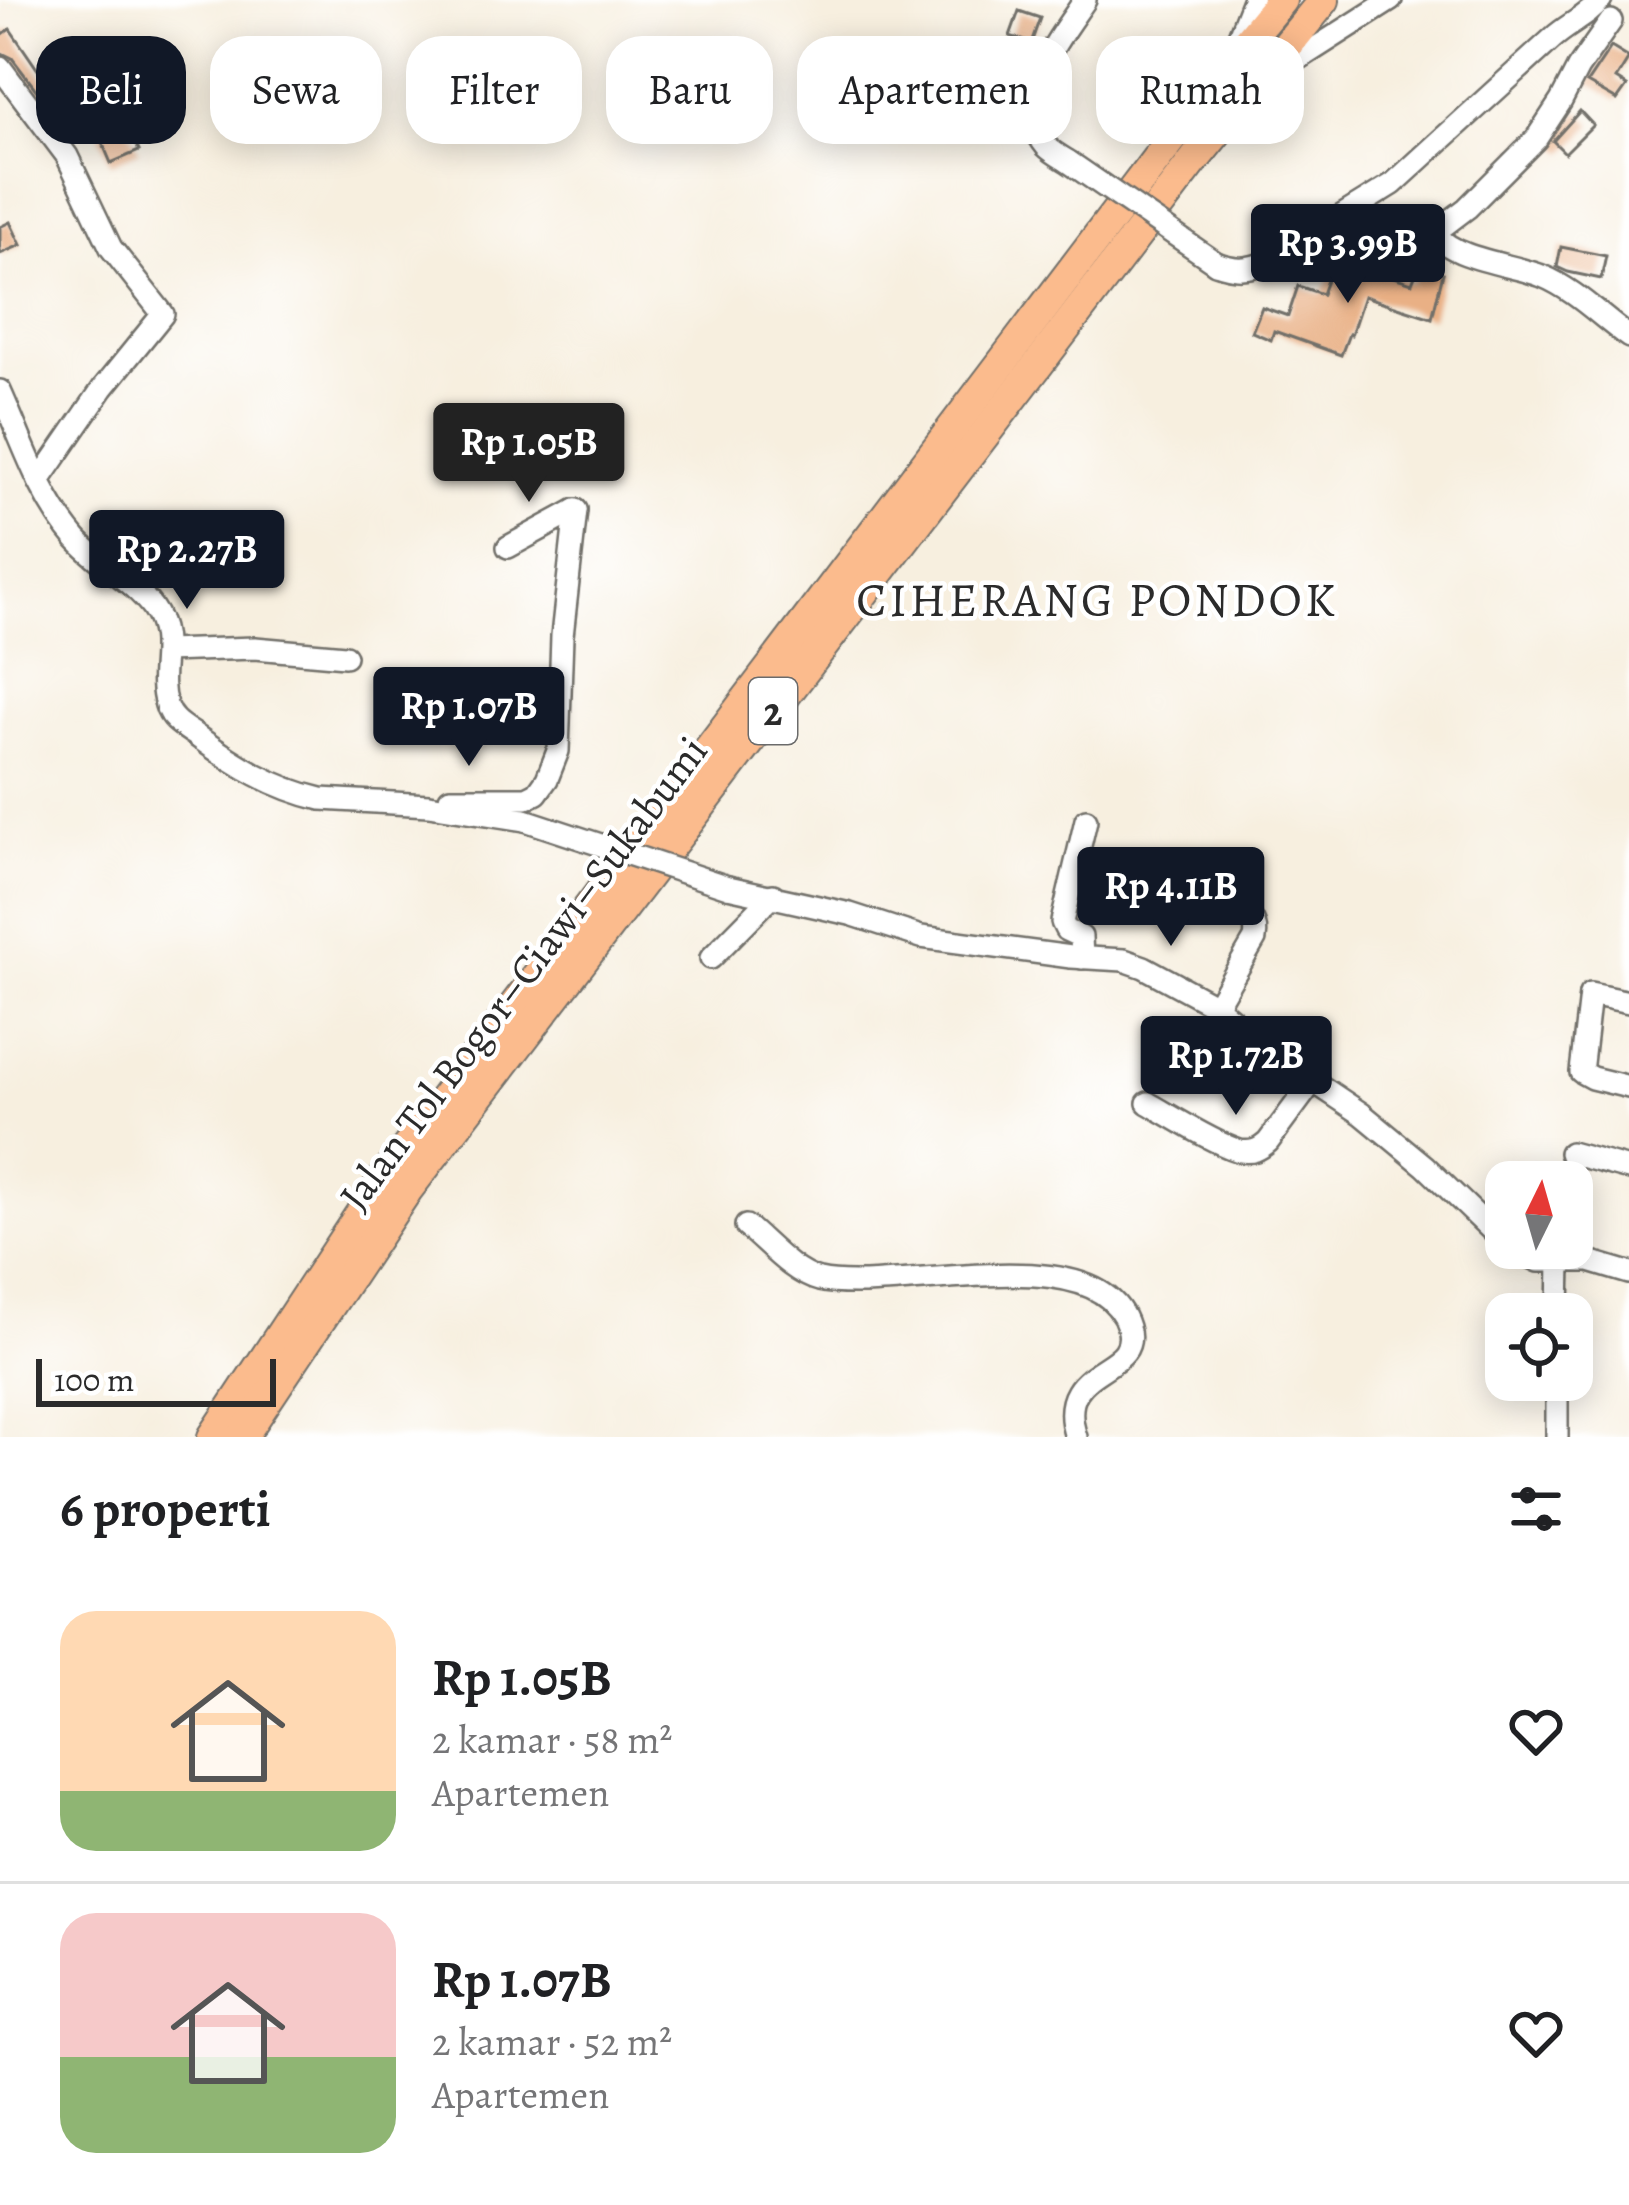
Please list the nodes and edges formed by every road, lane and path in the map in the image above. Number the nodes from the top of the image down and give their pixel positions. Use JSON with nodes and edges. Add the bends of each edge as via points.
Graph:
{"nodes":[{"id":1,"x":1085,"y":0,"type":"edge"},
{"id":2,"x":1253,"y":0,"type":"edge"},
{"id":3,"x":1281,"y":0,"type":"edge"},
{"id":4,"x":1324,"y":0,"type":"edge"},
{"id":5,"x":1391,"y":0,"type":"edge"},
{"id":6,"x":1601,"y":11,"type":"edge"},
{"id":7,"x":1239,"y":36,"type":"edge"},
{"id":8,"x":1252,"y":36,"type":"edge"},
{"id":9,"x":1295,"y":36,"type":"edge"},
{"id":10,"x":1628,"y":38,"type":"edge"},
{"id":11,"x":1304,"y":55,"type":"edge"},
{"id":12,"x":0,"y":68,"type":"edge"},
{"id":13,"x":1168,"y":144,"type":"edge"},
{"id":14,"x":1209,"y":144,"type":"edge"},
{"id":15,"x":1629,"y":337,"type":"edge"},
{"id":16,"x":0,"y":392,"type":"edge"},
{"id":17,"x":39,"y":481,"type":"junction"},
{"id":18,"x":508,"y":547,"type":"dead end"},
{"id":19,"x":165,"y":651,"type":"junction"},
{"id":20,"x":345,"y":656,"type":"dead end"},
{"id":21,"x":429,"y":805,"type":"junction"},
{"id":22,"x":1086,"y":820,"type":"dead end"},
{"id":23,"x":1231,"y":883,"type":"dead end"},
{"id":24,"x":772,"y":895,"type":"junction"},
{"id":25,"x":711,"y":958,"type":"dead end"},
{"id":26,"x":1082,"y":958,"type":"junction"},
{"id":27,"x":1629,"y":1002,"type":"edge"},
{"id":28,"x":1216,"y":1006,"type":"junction"},
{"id":29,"x":1313,"y":1081,"type":"junction"},
{"id":30,"x":1629,"y":1087,"type":"edge"},
{"id":31,"x":1148,"y":1103,"type":"dead end"},
{"id":32,"x":1570,"y":1153,"type":"dead end"},
{"id":33,"x":1629,"y":1169,"type":"edge"},
{"id":34,"x":1485,"y":1224,"type":"edge"},
{"id":35,"x":746,"y":1226,"type":"dead end"},
{"id":36,"x":1593,"y":1262,"type":"edge"},
{"id":37,"x":1625,"y":1270,"type":"edge"},
{"id":38,"x":1557,"y":1401,"type":"edge"},
{"id":39,"x":213,"y":1437,"type":"edge"},
{"id":40,"x":242,"y":1437,"type":"edge"},
{"id":41,"x":1076,"y":1437,"type":"edge"},
{"id":42,"x":1557,"y":1437,"type":"edge"}],
"edges":[{"from":1,"to":6,"type":"street","bridge":true,"via":[[1036,80],[1039,134],[1047,148],[1234,269],[1267,262],[1393,184],[1570,23]]},
{"from":2,"to":7,"type":"street"},
{"from":3,"to":8,"type":"highway","name":"Jalan Tol Bogor–Ciawi–Sukabumi","number":"2"},
{"from":4,"to":9,"type":"highway","name":"Jalan Tol Bogor–Ciawi–Sukabumi","number":"2"},
{"from":5,"to":11,"type":"street"},
{"from":6,"to":10,"type":"street"},
{"from":6,"to":15,"type":"street","via":[[1536,139],[1437,239],[1548,278]]},
{"from":12,"to":17,"type":"street","via":[[67,156],[111,248],[163,314]]},
{"from":13,"to":39,"type":"highway","name":"Jalan Tol Bogor–Ciawi–Sukabumi","number":"2","via":[[387,1174]]},
{"from":14,"to":40,"type":"highway","name":"Jalan Tol Bogor–Ciawi–Sukabumi","number":"2","via":[[406,1190]]},
{"from":16,"to":17,"type":"street"},
{"from":17,"to":19,"type":"street","via":[[79,542],[155,612]]},
{"from":18,"to":21,"type":"street","via":[[575,510],[558,751],[537,794]]},
{"from":19,"to":20,"type":"street"},
{"from":19,"to":21,"type":"street","via":[[166,708],[234,762],[321,799]]},
{"from":21,"to":24,"type":"street","bridge":true,"via":[[526,820]]},
{"from":22,"to":26,"type":"street","via":[[1062,922],[1081,938]]},
{"from":23,"to":28,"type":"street","via":[[1256,939]]},
{"from":24,"to":25,"type":"street"},
{"from":24,"to":26,"type":"street","via":[[921,937]]},
{"from":26,"to":28,"type":"street","via":[[1136,963]]},
{"from":27,"to":30,"type":"street","via":[[1590,994],[1581,1072]]},
{"from":28,"to":29,"type":"street"},
{"from":29,"to":31,"type":"street","via":[[1268,1142],[1252,1151]]},
{"from":29,"to":34,"type":"street","via":[[1403,1147]]},
{"from":32,"to":33,"type":"street"},
{"from":35,"to":41,"type":"street","via":[[814,1279],[870,1284],[1032,1275],[1101,1292],[1126,1320],[1130,1341],[1123,1356],[1081,1384],[1071,1408]]},
{"from":36,"to":37,"type":"street"},
{"from":38,"to":42,"type":"street"}]}
